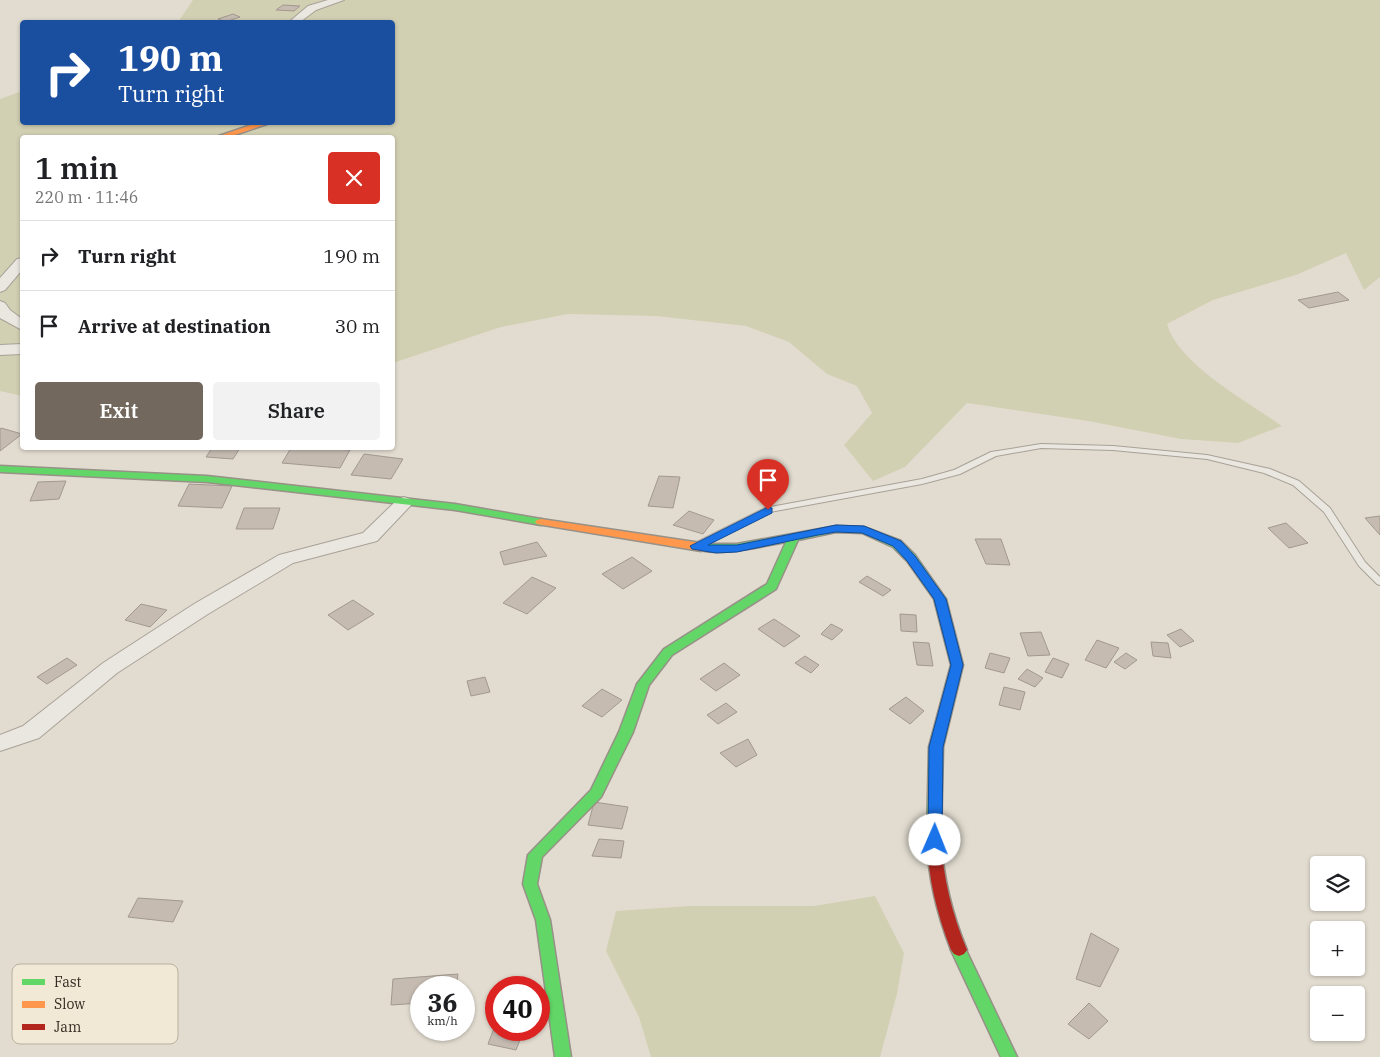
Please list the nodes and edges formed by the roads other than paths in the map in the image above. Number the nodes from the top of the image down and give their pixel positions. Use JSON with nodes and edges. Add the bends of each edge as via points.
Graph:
{"nodes":[{"id":1,"x":339,"y":0,"type":"edge"},
{"id":2,"x":297,"y":20,"type":"edge"},
{"id":3,"x":260,"y":125,"type":"edge"},
{"id":4,"x":226,"y":135,"type":"edge"},
{"id":5,"x":20,"y":264,"type":"edge"},
{"id":6,"x":0,"y":287,"type":"edge"},
{"id":7,"x":0,"y":306,"type":"edge"},
{"id":8,"x":20,"y":324,"type":"edge"},
{"id":9,"x":20,"y":349,"type":"edge"},
{"id":10,"x":0,"y":350,"type":"edge"},
{"id":11,"x":0,"y":469,"type":"edge"},
{"id":12,"x":404,"y":503,"type":"junction"},
{"id":13,"x":794,"y":537,"type":"junction"},
{"id":14,"x":696,"y":546,"type":"junction"},
{"id":15,"x":1380,"y":582,"type":"edge"},
{"id":16,"x":0,"y":743,"type":"edge"},
{"id":17,"x":563,"y":1057,"type":"edge"},
{"id":18,"x":1010,"y":1057,"type":"edge"}],
"edges":[{"from":1,"to":2,"type":"street","via":[[312,8]]},
{"from":3,"to":4,"type":"street"},
{"from":5,"to":6,"type":"street"},
{"from":7,"to":8,"type":"street","via":[[3,313]]},
{"from":9,"to":10,"type":"street"},
{"from":11,"to":12,"type":"street","via":[[207,479]]},
{"from":12,"to":14,"type":"street","via":[[455,507]]},
{"from":12,"to":16,"type":"street","via":[[370,537],[286,559],[209,604],[110,668],[31,732]]},
{"from":13,"to":14,"type":"street","via":[[737,548]]},
{"from":13,"to":17,"type":"street","via":[[772,586],[668,652],[643,684],[626,732],[596,792],[535,855],[530,884],[543,920]]},
{"from":13,"to":18,"type":"street","via":[[836,529],[864,530],[885,538],[905,551],[940,599],[957,665],[936,747],[934,859],[947,923]]},
{"from":14,"to":15,"type":"lane","via":[[768,510],[922,481],[957,472],[994,454],[1041,446],[1113,448],[1207,458],[1267,471],[1296,483],[1327,510],[1362,564]]}]}
